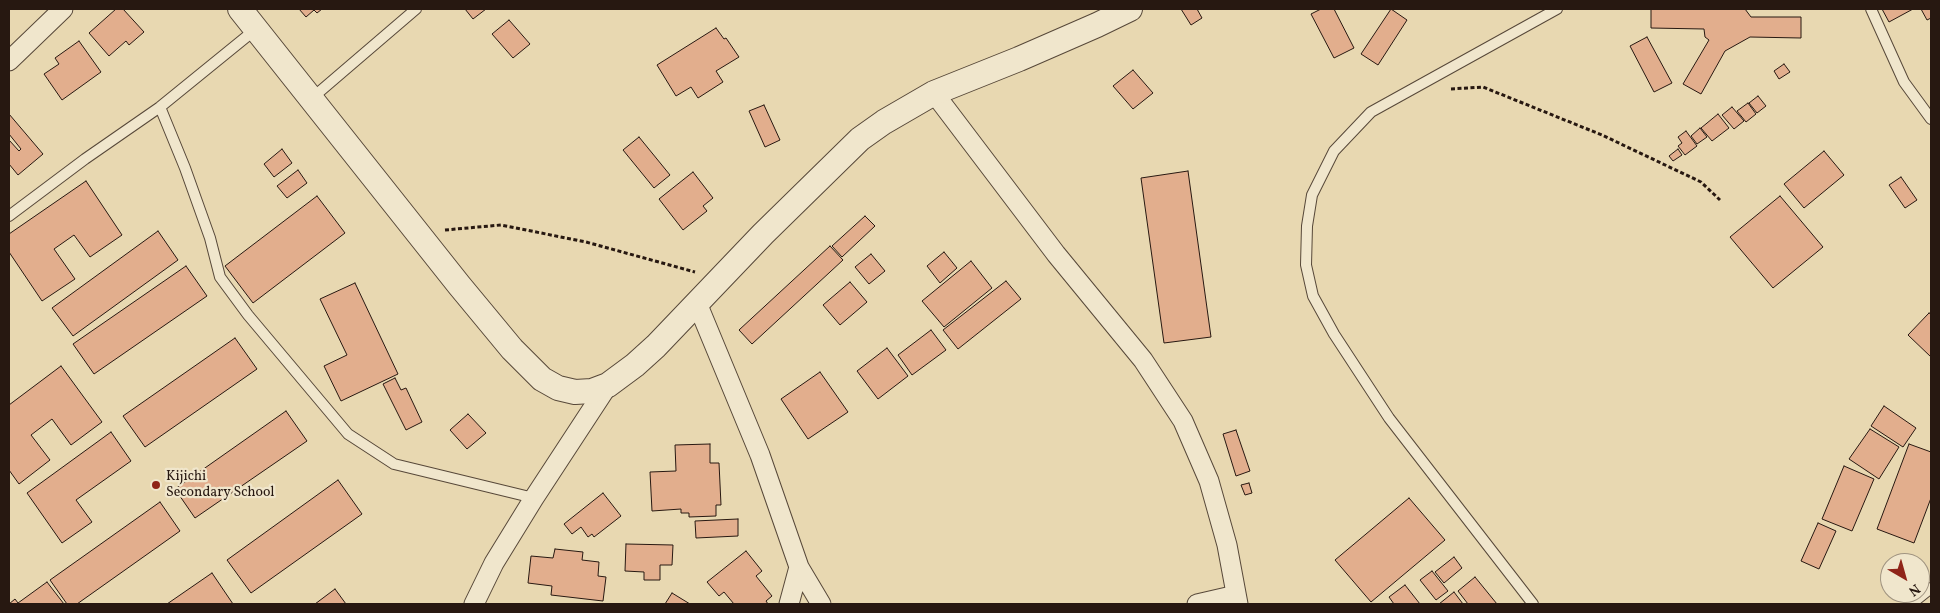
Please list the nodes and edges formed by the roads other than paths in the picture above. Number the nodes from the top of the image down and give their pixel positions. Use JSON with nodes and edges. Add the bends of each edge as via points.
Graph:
{"nodes":[{"id":1,"x":63,"y":9,"type":"edge"},
{"id":2,"x":240,"y":9,"type":"edge"},
{"id":3,"x":416,"y":9,"type":"edge"},
{"id":4,"x":1130,"y":9,"type":"edge"},
{"id":5,"x":1557,"y":9,"type":"edge"},
{"id":6,"x":1871,"y":9,"type":"edge"},
{"id":7,"x":256,"y":29,"type":"junction"},
{"id":8,"x":9,"y":61,"type":"edge"},
{"id":9,"x":934,"y":93,"type":"junction"},
{"id":10,"x":311,"y":99,"type":"junction"},
{"id":11,"x":160,"y":107,"type":"junction"},
{"id":12,"x":1931,"y":119,"type":"edge"},
{"id":13,"x":9,"y":216,"type":"edge"},
{"id":14,"x":697,"y":304,"type":"junction"},
{"id":15,"x":608,"y":385,"type":"junction"},
{"id":16,"x":534,"y":498,"type":"junction"},
{"id":17,"x":799,"y":567,"type":"junction"},
{"id":18,"x":1931,"y":588,"type":"edge"},
{"id":19,"x":1237,"y":599,"type":"edge"},
{"id":20,"x":474,"y":604,"type":"edge"},
{"id":21,"x":789,"y":604,"type":"edge"},
{"id":22,"x":821,"y":604,"type":"edge"},
{"id":23,"x":1196,"y":604,"type":"edge"},
{"id":24,"x":1533,"y":604,"type":"edge"},
{"id":25,"x":1911,"y":604,"type":"edge"}],
"edges":[{"from":1,"to":8,"type":"street"},
{"from":2,"to":7,"type":"street"},
{"from":3,"to":10,"type":"lane"},
{"from":4,"to":9,"type":"street","via":[[1019,60]]},
{"from":5,"to":24,"type":"lane","via":[[1371,112],[1334,151],[1312,195],[1307,226],[1306,265],[1313,296],[1334,334],[1390,418]]},
{"from":6,"to":12,"type":"lane","via":[[1904,82]]},
{"from":7,"to":10,"type":"street"},
{"from":7,"to":11,"type":"lane"},
{"from":9,"to":14,"type":"street","via":[[860,140],[763,234]]},
{"from":9,"to":19,"type":"street","via":[[1056,254],[1143,360],[1183,421],[1209,481],[1227,545]]},
{"from":10,"to":15,"type":"street","via":[[512,349],[542,379],[558,388],[576,392]]},
{"from":11,"to":13,"type":"lane"},
{"from":11,"to":16,"type":"lane","via":[[210,238],[220,277],[348,434],[394,464]]},
{"from":14,"to":15,"type":"street","via":[[635,365]]},
{"from":14,"to":17,"type":"street","via":[[760,455]]},
{"from":15,"to":16,"type":"street"},
{"from":16,"to":20,"type":"street","via":[[494,563]]},
{"from":17,"to":21,"type":"street"},
{"from":17,"to":22,"type":"street"},
{"from":18,"to":25,"type":"lane"},
{"from":19,"to":23,"type":"street"}]}
